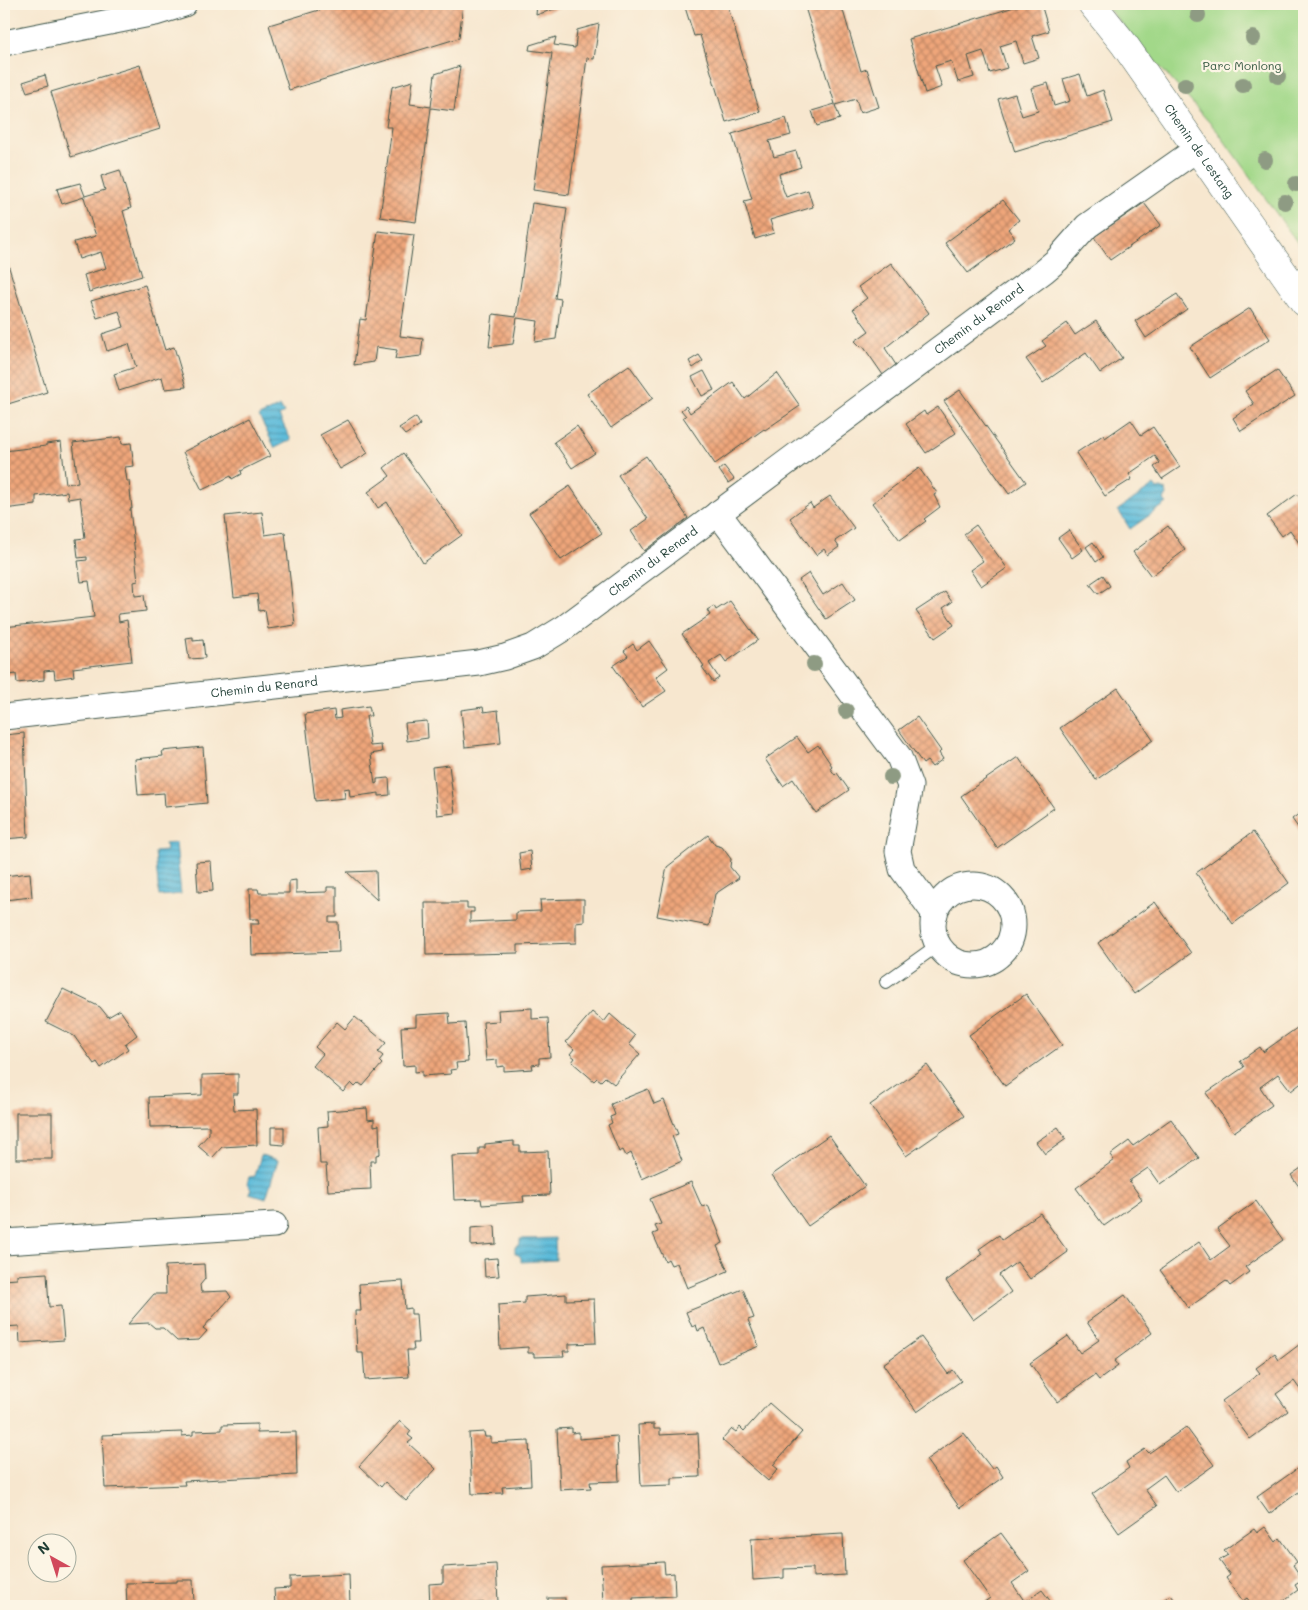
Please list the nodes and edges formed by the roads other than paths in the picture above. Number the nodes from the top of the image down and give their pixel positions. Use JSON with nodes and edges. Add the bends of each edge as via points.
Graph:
{"nodes":[{"id":1,"x":184,"y":4,"type":"edge"},
{"id":2,"x":1092,"y":4,"type":"edge"},
{"id":3,"x":4,"y":44,"type":"edge"},
{"id":4,"x":1197,"y":149,"type":"junction"},
{"id":5,"x":1304,"y":302,"type":"edge"},
{"id":6,"x":718,"y":513,"type":"junction"},
{"id":7,"x":4,"y":717,"type":"edge"},
{"id":8,"x":935,"y":914,"type":"junction"},
{"id":9,"x":938,"y":945,"type":"junction"},
{"id":10,"x":886,"y":982,"type":"dead end"},
{"id":11,"x":274,"y":1225,"type":"dead end"},
{"id":12,"x":4,"y":1242,"type":"edge"}],
"edges":[{"from":1,"to":3,"type":"street"},
{"from":2,"to":4,"type":"street","name":"Chemin de Lestang"},
{"from":4,"to":5,"type":"street","name":"Chemin de Lestang"},
{"from":4,"to":6,"type":"street","name":"Chemin du Renard","via":[[1087,226],[1044,271]]},
{"from":6,"to":7,"type":"street","name":"Chemin du Renard","via":[[564,628],[533,647],[505,657],[479,663]]},
{"from":6,"to":8,"type":"street","via":[[899,757],[910,786],[898,851],[902,869]]},
{"from":8,"to":9,"type":"street","via":[[934,930]]},
{"from":8,"to":9,"type":"street","via":[[951,892],[976,885],[1001,897],[1009,908],[1012,921],[1007,947],[986,963],[972,965],[959,962],[947,956]]},
{"from":9,"to":10,"type":"lane"},
{"from":11,"to":12,"type":"street"}]}
